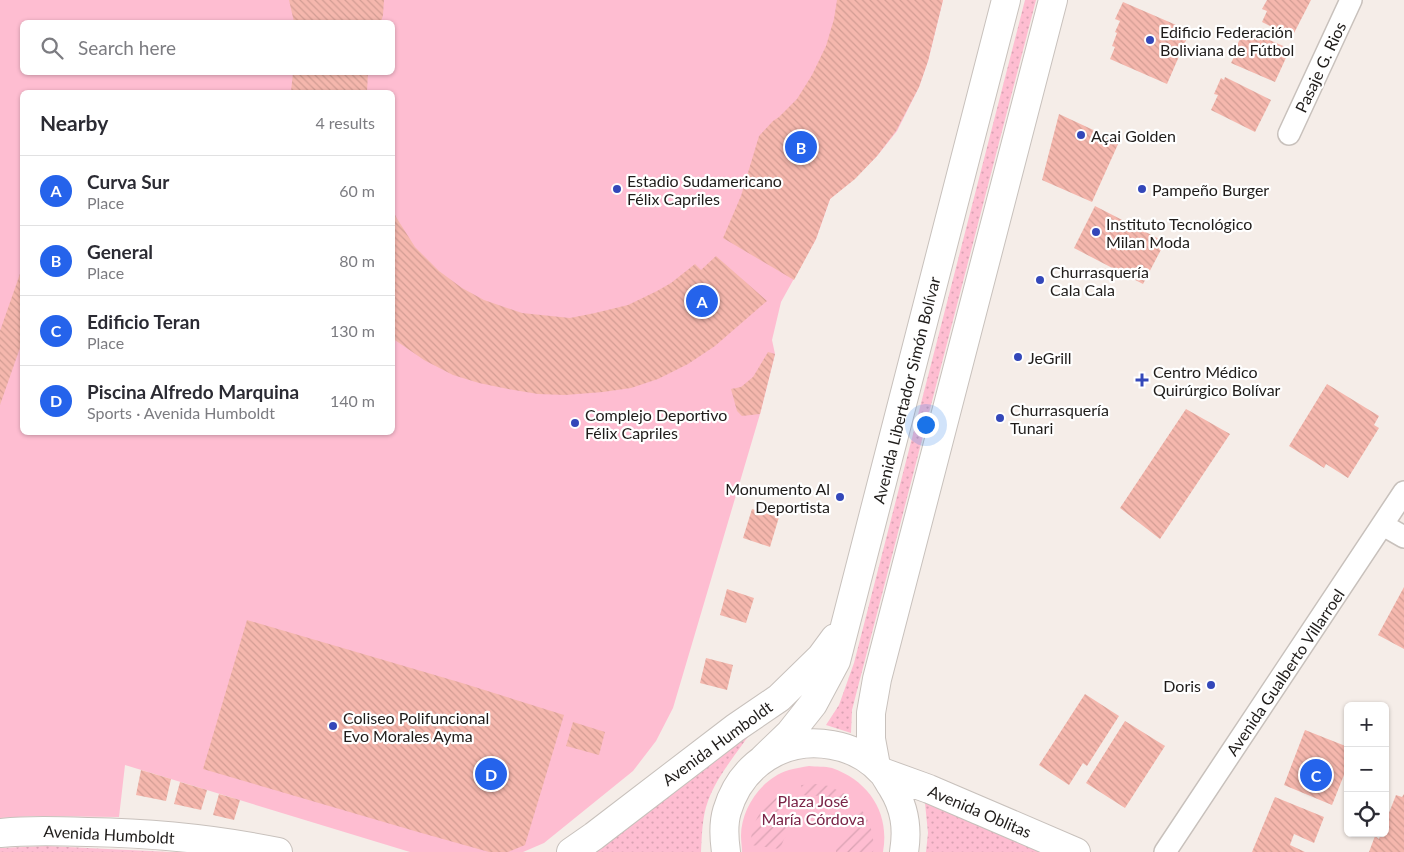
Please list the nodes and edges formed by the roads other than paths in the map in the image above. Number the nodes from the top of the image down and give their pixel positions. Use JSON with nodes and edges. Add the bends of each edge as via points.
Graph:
{"nodes":[{"id":1,"x":1006,"y":0,"type":"edge"},
{"id":2,"x":1052,"y":0,"type":"edge"},
{"id":3,"x":1351,"y":0,"type":"edge"},
{"id":4,"x":1289,"y":134,"type":"dead end"},
{"id":5,"x":1404,"y":492,"type":"edge"},
{"id":6,"x":1383,"y":525,"type":"junction"},
{"id":7,"x":1404,"y":537,"type":"edge"},
{"id":8,"x":848,"y":618,"type":"junction"},
{"id":9,"x":763,"y":758,"type":"junction"},
{"id":10,"x":879,"y":769,"type":"junction"},
{"id":11,"x":0,"y":833,"type":"edge"},
{"id":12,"x":278,"y":852,"type":"edge"},
{"id":13,"x":571,"y":852,"type":"edge"},
{"id":14,"x":726,"y":852,"type":"edge"},
{"id":15,"x":904,"y":852,"type":"edge"},
{"id":16,"x":1076,"y":852,"type":"edge"},
{"id":17,"x":1165,"y":852,"type":"edge"}],
"edges":[{"from":1,"to":8,"type":"main road","name":"Avenida Libertador Simón Bolívar"},
{"from":2,"to":10,"type":"main road","via":[[877,679],[871,712],[871,739]]},
{"from":3,"to":4,"type":"street","name":"Pasaje G. Rios"},
{"from":5,"to":6,"type":"street","name":"Avenida Gualberto Villarroel"},
{"from":6,"to":7,"type":"street"},
{"from":6,"to":17,"type":"street","name":"Avenida Gualberto Villarroel"},
{"from":8,"to":9,"type":"main road","name":"Avenida Libertador Simón Bolívar","via":[[836,661],[814,704]]},
{"from":8,"to":13,"type":"main road","name":"Avenida Humboldt","via":[[821,657],[779,698]]},
{"from":9,"to":10,"type":"main road","via":[[780,749],[818,743],[860,754]]},
{"from":9,"to":14,"type":"main road","via":[[746,773],[734,791],[726,812]]},
{"from":10,"to":15,"type":"main road","via":[[903,810],[907,835]]},
{"from":10,"to":16,"type":"main road","name":"Avenida Oblitas"},
{"from":11,"to":12,"type":"main road","name":"Avenida Humboldt","via":[[28,830],[120,832],[207,840]]}]}
